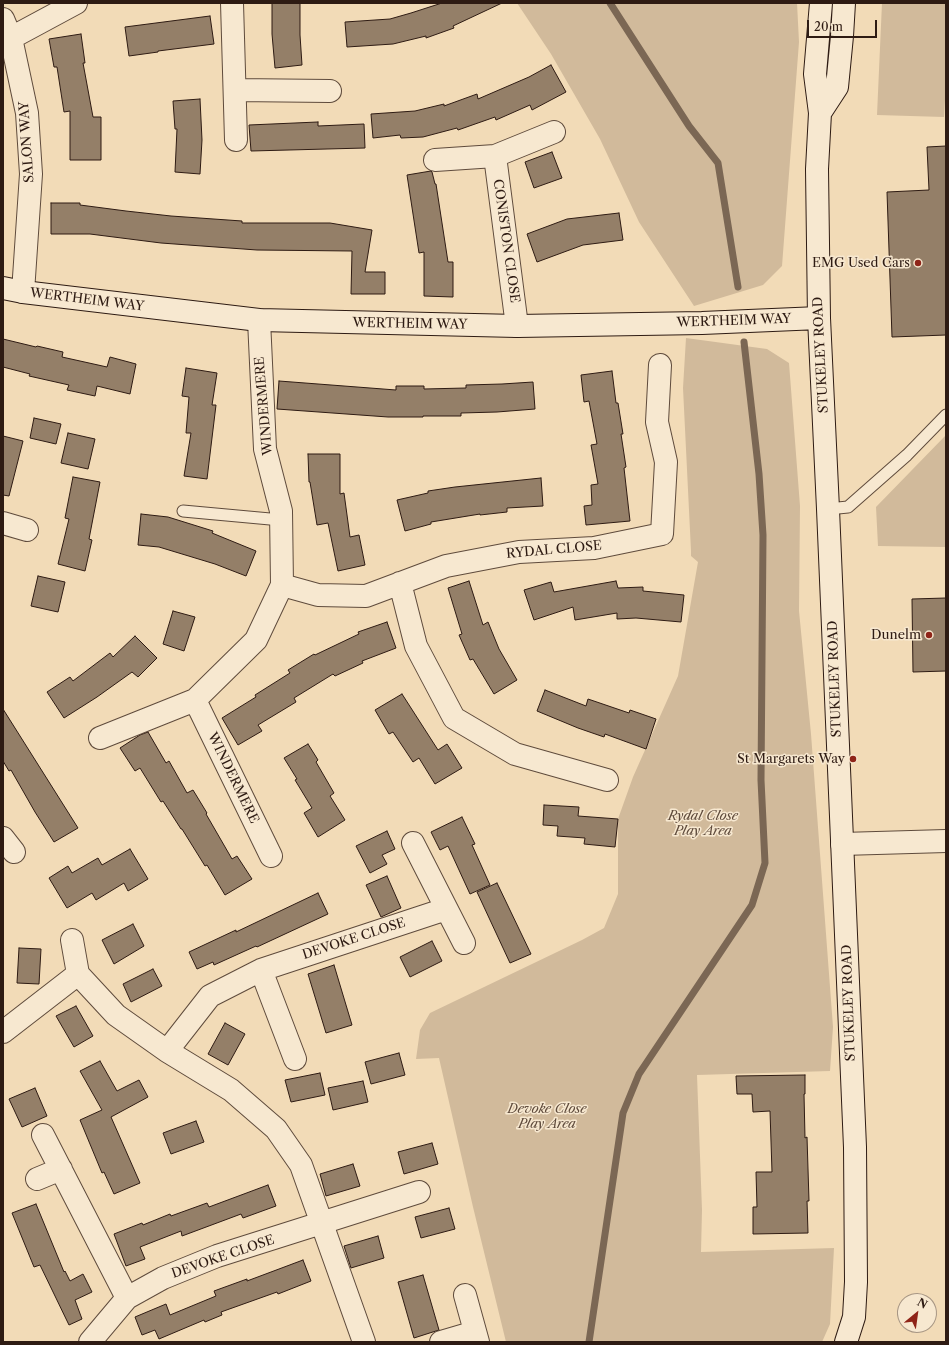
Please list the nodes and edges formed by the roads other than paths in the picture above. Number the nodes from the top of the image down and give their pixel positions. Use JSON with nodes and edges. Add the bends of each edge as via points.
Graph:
{"nodes":[{"id":1,"x":76,"y":3,"type":"edge"},
{"id":2,"x":232,"y":3,"type":"edge"},
{"id":3,"x":844,"y":3,"type":"edge"},
{"id":4,"x":820,"y":4,"type":"edge"},
{"id":5,"x":7,"y":28,"type":"edge"},
{"id":6,"x":235,"y":90,"type":"junction"},
{"id":7,"x":330,"y":91,"type":"dead end"},
{"id":8,"x":820,"y":113,"type":"junction"},
{"id":9,"x":554,"y":132,"type":"dead end"},
{"id":10,"x":236,"y":140,"type":"dead end"},
{"id":11,"x":494,"y":156,"type":"junction"},
{"id":12,"x":435,"y":160,"type":"dead end"},
{"id":13,"x":13,"y":290,"type":"edge"},
{"id":14,"x":818,"y":318,"type":"junction"},
{"id":15,"x":258,"y":320,"type":"junction"},
{"id":16,"x":517,"y":326,"type":"junction"},
{"id":17,"x":660,"y":365,"type":"dead end"},
{"id":18,"x":946,"y":415,"type":"edge"},
{"id":19,"x":828,"y":509,"type":"junction"},
{"id":20,"x":184,"y":511,"type":"dead end"},
{"id":21,"x":281,"y":520,"type":"junction"},
{"id":22,"x":3,"y":523,"type":"edge"},
{"id":23,"x":27,"y":530,"type":"dead end"},
{"id":24,"x":400,"y":583,"type":"junction"},
{"id":25,"x":282,"y":585,"type":"junction"},
{"id":26,"x":195,"y":700,"type":"junction"},
{"id":27,"x":100,"y":738,"type":"dead end"},
{"id":28,"x":607,"y":780,"type":"dead end"},
{"id":29,"x":946,"y":841,"type":"edge"},
{"id":30,"x":413,"y":843,"type":"dead end"},
{"id":31,"x":842,"y":844,"type":"junction"},
{"id":32,"x":271,"y":856,"type":"dead end"},
{"id":33,"x":446,"y":909,"type":"junction"},
{"id":34,"x":72,"y":940,"type":"dead end"},
{"id":35,"x":464,"y":943,"type":"dead end"},
{"id":36,"x":261,"y":970,"type":"junction"},
{"id":37,"x":78,"y":974,"type":"junction"},
{"id":38,"x":3,"y":1032,"type":"edge"},
{"id":39,"x":167,"y":1050,"type":"junction"},
{"id":40,"x":295,"y":1059,"type":"dead end"},
{"id":41,"x":43,"y":1135,"type":"dead end"},
{"id":42,"x":61,"y":1169,"type":"junction"},
{"id":43,"x":37,"y":1179,"type":"dead end"},
{"id":44,"x":420,"y":1192,"type":"dead end"},
{"id":45,"x":322,"y":1223,"type":"junction"},
{"id":46,"x":464,"y":1295,"type":"dead end"},
{"id":47,"x":127,"y":1298,"type":"junction"},
{"id":48,"x":854,"y":1317,"type":"junction"},
{"id":49,"x":476,"y":1337,"type":"edge"},
{"id":50,"x":90,"y":1342,"type":"edge"},
{"id":51,"x":364,"y":1342,"type":"edge"},
{"id":52,"x":441,"y":1342,"type":"edge"},
{"id":53,"x":846,"y":1342,"type":"edge"},
{"id":54,"x":861,"y":1342,"type":"edge"}],
"edges":[{"from":1,"to":5,"type":"street"},
{"from":2,"to":6,"type":"street"},
{"from":3,"to":8,"type":"street","name":"STUKELEY ROAD","via":[[837,87]]},
{"from":4,"to":8,"type":"street","name":"STUKELEY ROAD","via":[[815,74]]},
{"from":5,"to":13,"type":"street","name":"SALON WAY","via":[[27,113],[31,174]]},
{"from":6,"to":7,"type":"street"},
{"from":6,"to":10,"type":"street"},
{"from":8,"to":14,"type":"street","name":"STUKELEY ROAD","via":[[816,169]]},
{"from":9,"to":11,"type":"street"},
{"from":11,"to":12,"type":"street"},
{"from":11,"to":16,"type":"street","name":"CONISTON CLOSE"},
{"from":13,"to":15,"type":"street","name":"WERTHEIM WAY"},
{"from":14,"to":16,"type":"street","name":"WERTHEIM WAY"},
{"from":14,"to":19,"type":"street","name":"STUKELEY ROAD"},
{"from":15,"to":16,"type":"street","name":"WERTHEIM WAY"},
{"from":15,"to":21,"type":"street","name":"WINDERMERE","via":[[265,449]]},
{"from":17,"to":24,"type":"street","name":"RYDAL CLOSE","via":[[657,422],[666,462],[662,534],[594,548],[519,552],[446,566]]},
{"from":18,"to":19,"type":"lane","via":[[907,455],[848,507]]},
{"from":19,"to":31,"type":"street","name":"STUKELEY ROAD"},
{"from":20,"to":21,"type":"lane"},
{"from":21,"to":25,"type":"street","name":"WINDERMERE"},
{"from":22,"to":23,"type":"street"},
{"from":24,"to":25,"type":"street","name":"RYDAL CLOSE","via":[[366,596],[318,595]]},
{"from":24,"to":28,"type":"street","via":[[416,646],[454,718],[515,754]]},
{"from":25,"to":26,"type":"street","name":"WINDERMERE","via":[[256,640]]},
{"from":26,"to":27,"type":"street","name":"WINDERMERE"},
{"from":26,"to":32,"type":"street","name":"WINDERMERE"},
{"from":29,"to":31,"type":"street"},
{"from":30,"to":33,"type":"street"},
{"from":31,"to":48,"type":"street","name":"STUKELEY ROAD","via":[[855,1155]]},
{"from":33,"to":35,"type":"street"},
{"from":33,"to":36,"type":"street","name":"DEVOKE CLOSE"},
{"from":34,"to":37,"type":"street"},
{"from":36,"to":39,"type":"street","name":"DEVOKE CLOSE","via":[[210,996]]},
{"from":36,"to":40,"type":"street"},
{"from":37,"to":38,"type":"street"},
{"from":37,"to":39,"type":"street","via":[[116,1015]]},
{"from":39,"to":45,"type":"street","via":[[230,1090],[276,1129],[301,1165]]},
{"from":41,"to":42,"type":"street"},
{"from":42,"to":43,"type":"street"},
{"from":42,"to":47,"type":"street"},
{"from":44,"to":45,"type":"street","name":"DEVOKE CLOSE"},
{"from":45,"to":47,"type":"street","name":"DEVOKE CLOSE","via":[[218,1256],[163,1278]]},
{"from":45,"to":51,"type":"street"},
{"from":46,"to":49,"type":"street"},
{"from":47,"to":50,"type":"street","name":"DEVOKE CLOSE"},
{"from":48,"to":53,"type":"street","name":"STUKELEY ROAD"},
{"from":48,"to":54,"type":"street","name":"STUKELEY ROAD"},
{"from":49,"to":52,"type":"street"}]}
